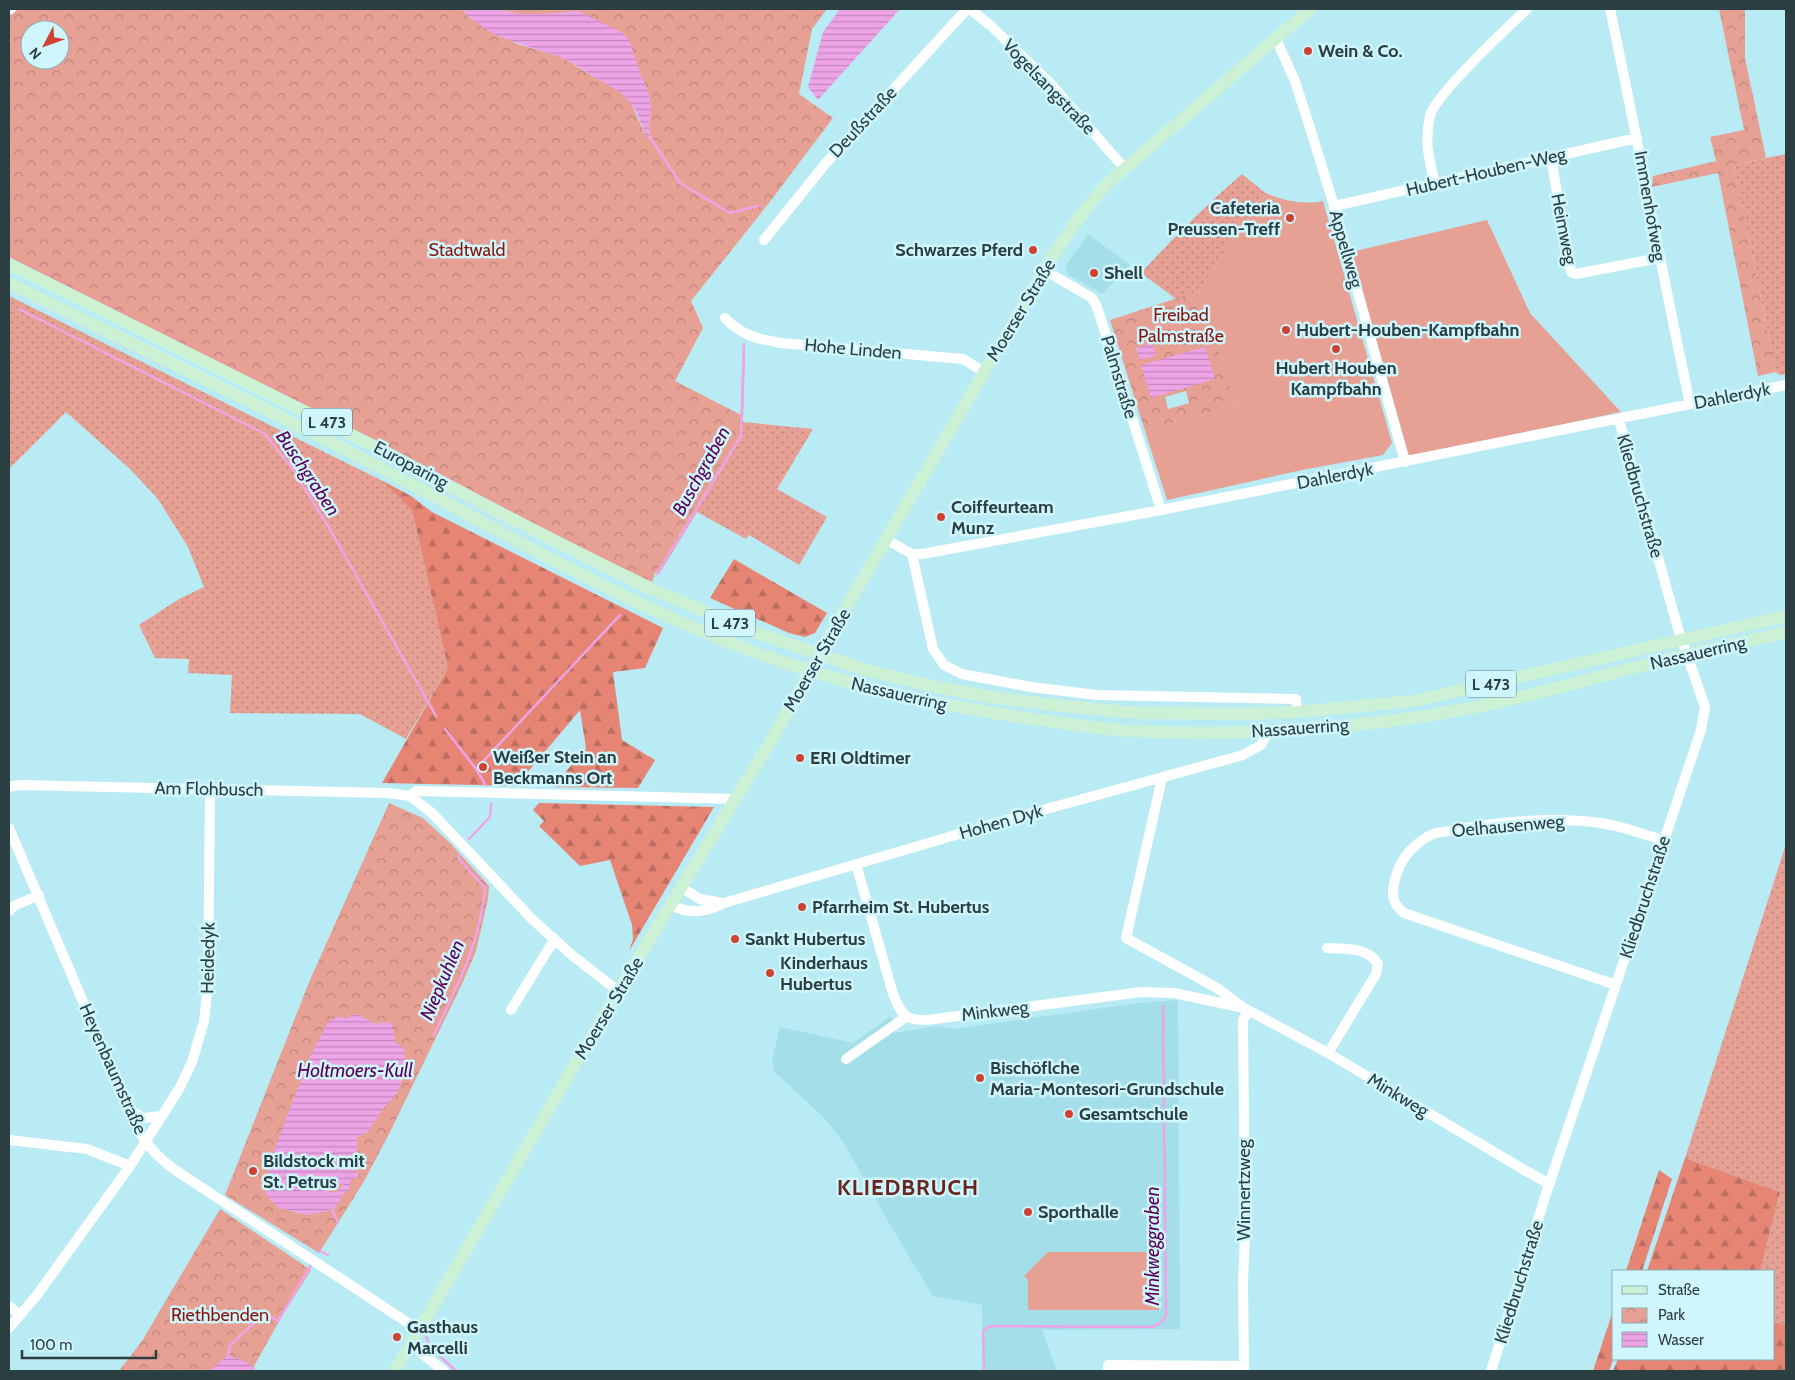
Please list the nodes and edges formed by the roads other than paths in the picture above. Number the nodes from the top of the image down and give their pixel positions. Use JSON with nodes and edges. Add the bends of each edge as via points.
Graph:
{"nodes":[{"id":1,"x":969,"y":9,"type":"edge"},
{"id":2,"x":1310,"y":9,"type":"edge"},
{"id":3,"x":1527,"y":9,"type":"edge"},
{"id":4,"x":1610,"y":9,"type":"edge"},
{"id":5,"x":1276,"y":39,"type":"junction"},
{"id":6,"x":1638,"y":138,"type":"junction"},
{"id":7,"x":1551,"y":158,"type":"junction"},
{"id":8,"x":1125,"y":169,"type":"junction"},
{"id":9,"x":1435,"y":184,"type":"junction"},
{"id":10,"x":1334,"y":206,"type":"junction"},
{"id":11,"x":764,"y":240,"type":"dead end"},
{"id":12,"x":1659,"y":258,"type":"junction"},
{"id":13,"x":9,"y":264,"type":"edge"},
{"id":14,"x":1044,"y":270,"type":"junction"},
{"id":15,"x":9,"y":283,"type":"edge"},
{"id":16,"x":725,"y":318,"type":"dead end"},
{"id":17,"x":984,"y":372,"type":"junction"},
{"id":18,"x":1786,"y":386,"type":"edge"},
{"id":19,"x":1690,"y":404,"type":"junction"},
{"id":20,"x":1619,"y":420,"type":"junction"},
{"id":21,"x":1405,"y":462,"type":"junction"},
{"id":22,"x":1161,"y":510,"type":"junction"},
{"id":23,"x":885,"y":539,"type":"junction"},
{"id":24,"x":912,"y":554,"type":"junction"},
{"id":25,"x":1786,"y":616,"type":"edge"},
{"id":26,"x":1786,"y":632,"type":"edge"},
{"id":27,"x":1682,"y":641,"type":"junction"},
{"id":28,"x":819,"y":654,"type":"junction"},
{"id":29,"x":1688,"y":655,"type":"junction"},
{"id":30,"x":811,"y":671,"type":"junction"},
{"id":31,"x":1296,"y":706,"type":"junction"},
{"id":32,"x":1269,"y":731,"type":"junction"},
{"id":33,"x":1162,"y":778,"type":"junction"},
{"id":34,"x":9,"y":787,"type":"edge"},
{"id":35,"x":210,"y":789,"type":"junction"},
{"id":36,"x":410,"y":796,"type":"junction"},
{"id":37,"x":735,"y":799,"type":"junction"},
{"id":38,"x":9,"y":828,"type":"edge"},
{"id":39,"x":1663,"y":840,"type":"junction"},
{"id":40,"x":856,"y":864,"type":"junction"},
{"id":41,"x":682,"y":888,"type":"junction"},
{"id":42,"x":38,"y":895,"type":"junction"},
{"id":43,"x":724,"y":903,"type":"junction"},
{"id":44,"x":672,"y":905,"type":"junction"},
{"id":45,"x":9,"y":911,"type":"edge"},
{"id":46,"x":554,"y":940,"type":"junction"},
{"id":47,"x":1327,"y":948,"type":"dead end"},
{"id":48,"x":1616,"y":985,"type":"junction"},
{"id":49,"x":618,"y":991,"type":"junction"},
{"id":50,"x":1246,"y":1009,"type":"junction"},
{"id":51,"x":512,"y":1010,"type":"dead end"},
{"id":52,"x":906,"y":1017,"type":"junction"},
{"id":53,"x":1328,"y":1054,"type":"junction"},
{"id":54,"x":846,"y":1060,"type":"dead end"},
{"id":55,"x":129,"y":1110,"type":"junction"},
{"id":56,"x":161,"y":1116,"type":"junction"},
{"id":57,"x":9,"y":1140,"type":"edge"},
{"id":58,"x":145,"y":1141,"type":"junction"},
{"id":59,"x":130,"y":1166,"type":"junction"},
{"id":60,"x":1550,"y":1184,"type":"junction"},
{"id":61,"x":9,"y":1306,"type":"edge"},
{"id":62,"x":20,"y":1315,"type":"junction"},
{"id":63,"x":9,"y":1328,"type":"edge"},
{"id":64,"x":419,"y":1330,"type":"junction"},
{"id":65,"x":410,"y":1344,"type":"junction"},
{"id":66,"x":1145,"y":1368,"type":"edge"},
{"id":67,"x":1243,"y":1368,"type":"edge"},
{"id":68,"x":395,"y":1371,"type":"edge"},
{"id":69,"x":444,"y":1371,"type":"edge"},
{"id":70,"x":1108,"y":1371,"type":"edge"},
{"id":71,"x":1491,"y":1371,"type":"edge"}],
"edges":[{"from":1,"to":8,"type":"street","name":"Vogelsangstraße","via":[[1051,84]]},
{"from":1,"to":11,"type":"street","name":"Deußstraße","via":[[826,163]]},
{"from":2,"to":5,"type":"main road","name":"Moerser Straße"},
{"from":3,"to":9,"type":"street","via":[[1441,97],[1430,114],[1426,148]]},
{"from":4,"to":6,"type":"street","name":"Immenhofweg"},
{"from":5,"to":8,"type":"main road","name":"Moerser Straße"},
{"from":5,"to":10,"type":"street","name":"Appellweg","via":[[1295,81]]},
{"from":6,"to":7,"type":"street","name":"Hubert-Houben-Weg"},
{"from":6,"to":12,"type":"street","name":"Immenhofweg"},
{"from":7,"to":9,"type":"street","name":"Hubert-Houben-Weg"},
{"from":7,"to":12,"type":"street","name":"Heimweg","via":[[1571,272],[1576,274]]},
{"from":8,"to":14,"type":"main road","name":"Moerser Straße","via":[[1089,203]]},
{"from":9,"to":10,"type":"street","name":"Hubert-Houben-Weg"},
{"from":10,"to":21,"type":"street","name":"Appellweg"},
{"from":12,"to":19,"type":"street","name":"Immenhofweg"},
{"from":13,"to":28,"type":"main road","name":"Europaring","number":"L 473","via":[[337,427],[642,585],[751,631]]},
{"from":14,"to":17,"type":"main road","name":"Moerser Straße"},
{"from":14,"to":22,"type":"street","name":"Palmstraße","via":[[1092,298],[1097,307]]},
{"from":15,"to":30,"type":"main road","name":"Europaring","number":"L 473","via":[[294,424],[638,601],[746,649]]},
{"from":16,"to":17,"type":"street","name":"Hohe Linden","via":[[754,339],[963,359]]},
{"from":17,"to":23,"type":"main road","name":"Moerser Straße"},
{"from":18,"to":19,"type":"street","name":"Dahlerdyk"},
{"from":19,"to":20,"type":"street","name":"Dahlerdyk"},
{"from":20,"to":21,"type":"street","name":"Dahlerdyk"},
{"from":20,"to":27,"type":"street","name":"Kliedbruchstraße"},
{"from":21,"to":22,"type":"street","name":"Dahlerdyk"},
{"from":22,"to":24,"type":"street","name":"Dahlerdyk"},
{"from":23,"to":24,"type":"street"},
{"from":23,"to":28,"type":"main road","name":"Moerser Straße"},
{"from":24,"to":31,"type":"street","name":"Nassauerring","via":[[933,650],[944,665],[962,674],[1097,695]]},
{"from":25,"to":27,"type":"main road","name":"Nassauerring","number":"L 473"},
{"from":26,"to":29,"type":"main road","name":"Nassauerring","number":"L 473"},
{"from":27,"to":29,"type":"street","name":"Kliedbruchstraße"},
{"from":27,"to":31,"type":"main road","name":"Nassauerring","number":"L 473","via":[[1414,701]]},
{"from":28,"to":30,"type":"main road","name":"Moerser Straße"},
{"from":28,"to":31,"type":"main road","name":"Nassauerring","number":"L 473","via":[[927,685],[1062,706],[1138,713],[1246,714]]},
{"from":29,"to":32,"type":"main road","name":"Nassauerring","number":"L 473","via":[[1492,704],[1351,725]]},
{"from":29,"to":39,"type":"street","name":"Kliedbruchstraße","via":[[1704,707],[1701,730]]},
{"from":30,"to":32,"type":"main road","name":"Nassauerring","number":"L 473","via":[[924,701],[998,715],[1132,731]]},
{"from":30,"to":37,"type":"main road","name":"Moerser Straße"},
{"from":32,"to":33,"type":"street","name":"Hohen Dyk","via":[[1261,745],[1243,755]]},
{"from":33,"to":40,"type":"street","name":"Hohen Dyk"},
{"from":33,"to":50,"type":"street","name":"Minkweg","via":[[1126,938],[1217,988]]},
{"from":34,"to":35,"type":"street","name":"Am Flohbusch"},
{"from":35,"to":36,"type":"street","name":"Am Flohbusch","via":[[387,792]]},
{"from":35,"to":56,"type":"street","name":"Heidedyk","via":[[207,1004],[192,1062]]},
{"from":36,"to":37,"type":"street","name":"Am Flohbusch","via":[[416,791]]},
{"from":36,"to":46,"type":"street","name":"Am Flohbusch","via":[[432,812]]},
{"from":37,"to":41,"type":"main road","name":"Moerser Straße"},
{"from":38,"to":42,"type":"street","name":"Heyenbaumstraße"},
{"from":39,"to":48,"type":"street","name":"Kliedbruchstraße"},
{"from":39,"to":48,"type":"street","name":"Oelhausenweg","via":[[1600,823],[1575,820],[1472,826],[1433,834],[1416,844],[1404,857],[1396,875],[1392,896],[1396,907],[1404,913]]},
{"from":40,"to":43,"type":"street","name":"Hohen Dyk"},
{"from":40,"to":52,"type":"street","via":[[893,994]]},
{"from":41,"to":43,"type":"street","name":"Hohen Dyk","via":[[700,899]]},
{"from":41,"to":44,"type":"main road","name":"Moerser Straße"},
{"from":42,"to":45,"type":"street"},
{"from":42,"to":55,"type":"street","name":"Heyenbaumstraße"},
{"from":43,"to":44,"type":"street","name":"Hohen Dyk","via":[[704,911],[690,912]]},
{"from":44,"to":49,"type":"main road","name":"Moerser Straße"},
{"from":46,"to":49,"type":"street","name":"Am Flohbusch"},
{"from":46,"to":51,"type":"street"},
{"from":47,"to":53,"type":"street","via":[[1351,949],[1367,954],[1378,964],[1376,974]]},
{"from":48,"to":60,"type":"street","name":"Kliedbruchstraße"},
{"from":49,"to":64,"type":"main road","name":"Moerser Straße"},
{"from":50,"to":52,"type":"street","name":"Minkweg","via":[[1174,993],[1141,992],[927,1020]]},
{"from":50,"to":53,"type":"street","name":"Minkweg"},
{"from":50,"to":67,"type":"street","name":"Winnertzweg","via":[[1243,1020]]},
{"from":52,"to":54,"type":"street"},
{"from":53,"to":60,"type":"street","name":"Minkweg"},
{"from":55,"to":56,"type":"street","via":[[143,1118]]},
{"from":55,"to":58,"type":"street","name":"Heyenbaumstraße"},
{"from":56,"to":58,"type":"street","name":"Heidedyk"},
{"from":57,"to":59,"type":"street","via":[[87,1149]]},
{"from":58,"to":59,"type":"street","name":"Heidedyk"},
{"from":58,"to":64,"type":"street","name":"Heyenbaumstraße","via":[[175,1170]]},
{"from":59,"to":62,"type":"street","name":"Heidedyk"},
{"from":60,"to":71,"type":"street","name":"Kliedbruchstraße"},
{"from":61,"to":62,"type":"street"},
{"from":62,"to":63,"type":"street","name":"Heidedyk"},
{"from":64,"to":65,"type":"main road","name":"Moerser Straße"},
{"from":65,"to":68,"type":"main road","name":"Moerser Straße"},
{"from":65,"to":69,"type":"street"},
{"from":66,"to":67,"type":"street"},
{"from":66,"to":70,"type":"street","via":[[1108,1365]]}]}
